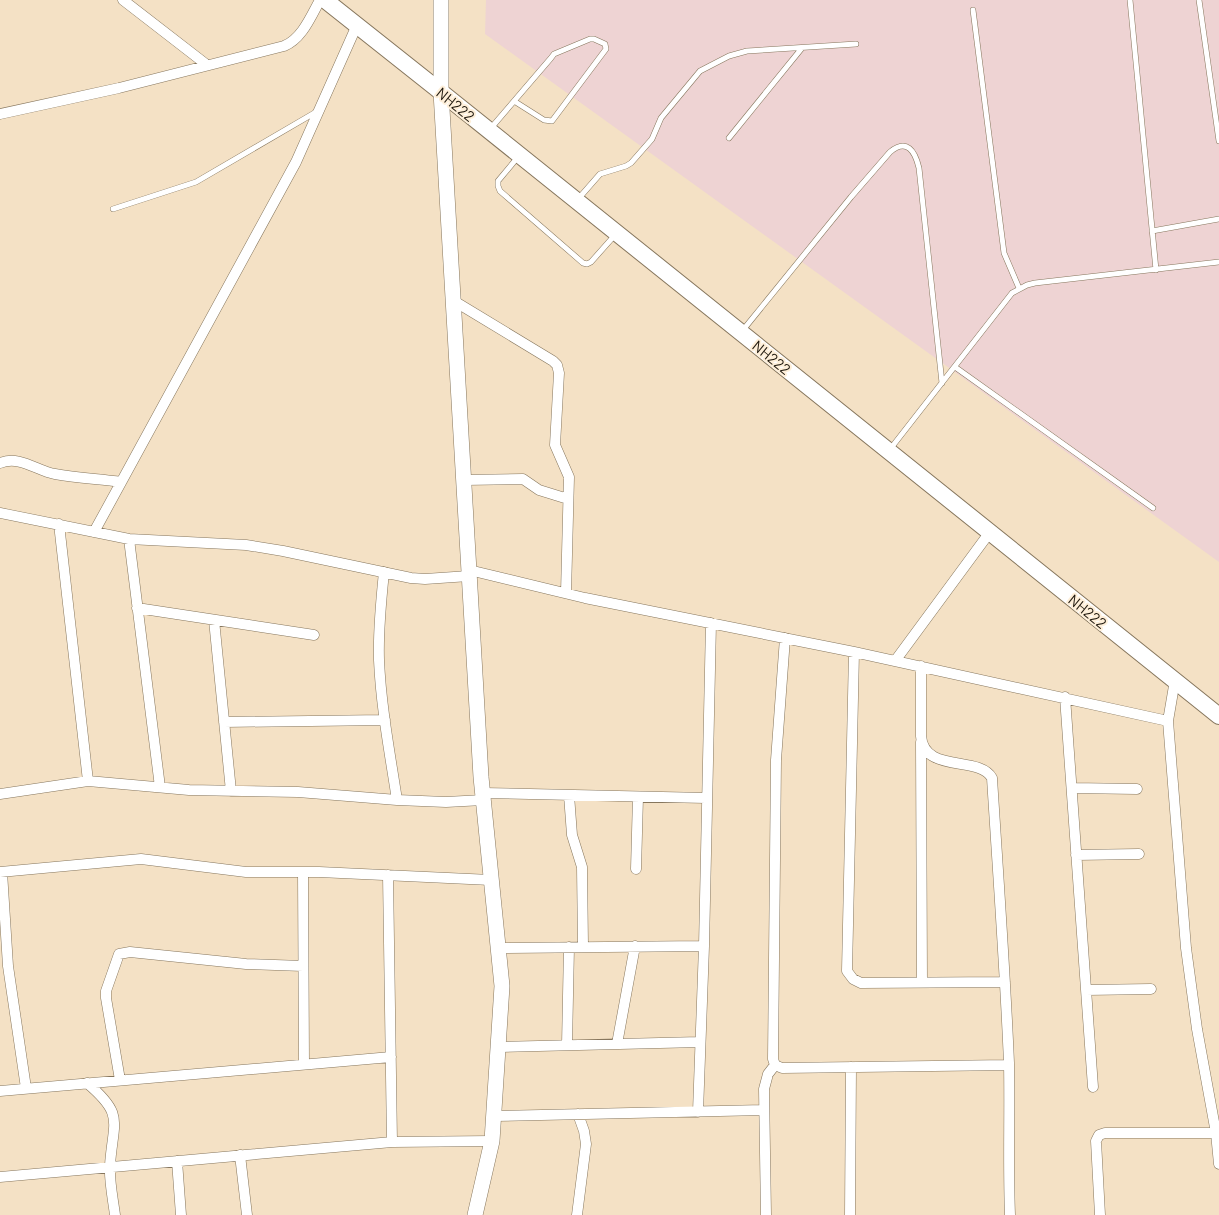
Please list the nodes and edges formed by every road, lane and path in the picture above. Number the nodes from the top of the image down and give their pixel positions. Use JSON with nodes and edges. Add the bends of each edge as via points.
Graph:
{"nodes":[{"id":1,"x":123,"y":0,"type":"edge"},
{"id":2,"x":320,"y":0,"type":"edge"},
{"id":3,"x":325,"y":0,"type":"edge"},
{"id":4,"x":441,"y":0,"type":"edge"},
{"id":5,"x":1130,"y":0,"type":"edge"},
{"id":6,"x":1198,"y":0,"type":"edge"},
{"id":7,"x":973,"y":10,"type":"dead end"},
{"id":8,"x":357,"y":25,"type":"junction"},
{"id":9,"x":856,"y":44,"type":"dead end"},
{"id":10,"x":802,"y":48,"type":"junction"},
{"id":11,"x":207,"y":65,"type":"junction"},
{"id":12,"x":441,"y":92,"type":"junction"},
{"id":13,"x":514,"y":101,"type":"junction"},
{"id":14,"x":319,"y":110,"type":"junction"},
{"id":15,"x":0,"y":114,"type":"edge"},
{"id":16,"x":489,"y":130,"type":"junction"},
{"id":17,"x":729,"y":138,"type":"dead end"},
{"id":18,"x":1219,"y":141,"type":"edge"},
{"id":19,"x":520,"y":155,"type":"junction"},
{"id":20,"x":577,"y":200,"type":"junction"},
{"id":21,"x":113,"y":209,"type":"dead end"},
{"id":22,"x":1219,"y":219,"type":"edge"},
{"id":23,"x":1152,"y":231,"type":"junction"},
{"id":24,"x":617,"y":233,"type":"junction"},
{"id":25,"x":1219,"y":262,"type":"edge"},
{"id":26,"x":1156,"y":270,"type":"junction"},
{"id":27,"x":1019,"y":288,"type":"junction"},
{"id":28,"x":454,"y":301,"type":"junction"},
{"id":29,"x":741,"y":332,"type":"junction"},
{"id":30,"x":955,"y":367,"type":"junction"},
{"id":31,"x":942,"y":383,"type":"junction"},
{"id":32,"x":889,"y":451,"type":"junction"},
{"id":33,"x":2,"y":460,"type":"edge"},
{"id":34,"x":464,"y":480,"type":"junction"},
{"id":35,"x":121,"y":482,"type":"junction"},
{"id":36,"x":568,"y":499,"type":"junction"},
{"id":37,"x":1153,"y":508,"type":"dead end"},
{"id":38,"x":0,"y":513,"type":"edge"},
{"id":39,"x":60,"y":524,"type":"junction"},
{"id":40,"x":94,"y":532,"type":"junction"},
{"id":41,"x":990,"y":532,"type":"junction"},
{"id":42,"x":129,"y":539,"type":"junction"},
{"id":43,"x":384,"y":572,"type":"junction"},
{"id":44,"x":469,"y":573,"type":"junction"},
{"id":45,"x":566,"y":593,"type":"junction"},
{"id":46,"x":138,"y":608,"type":"junction"},
{"id":47,"x":214,"y":620,"type":"junction"},
{"id":48,"x":710,"y":623,"type":"junction"},
{"id":49,"x":314,"y":635,"type":"dead end"},
{"id":50,"x":785,"y":638,"type":"junction"},
{"id":51,"x":854,"y":652,"type":"junction"},
{"id":52,"x":896,"y":661,"type":"junction"},
{"id":53,"x":921,"y":666,"type":"junction"},
{"id":54,"x":1175,"y":680,"type":"junction"},
{"id":55,"x":1065,"y":698,"type":"junction"},
{"id":56,"x":1219,"y":716,"type":"edge"},
{"id":57,"x":385,"y":720,"type":"junction"},
{"id":58,"x":1168,"y":721,"type":"junction"},
{"id":59,"x":224,"y":722,"type":"junction"},
{"id":60,"x":921,"y":741,"type":"junction"},
{"id":61,"x":88,"y":781,"type":"junction"},
{"id":62,"x":160,"y":787,"type":"junction"},
{"id":63,"x":1072,"y":788,"type":"junction"},
{"id":64,"x":1137,"y":789,"type":"dead end"},
{"id":65,"x":231,"y":791,"type":"junction"},
{"id":66,"x":0,"y":794,"type":"edge"},
{"id":67,"x":569,"y":795,"type":"junction"},
{"id":68,"x":483,"y":796,"type":"junction"},
{"id":69,"x":638,"y":797,"type":"junction"},
{"id":70,"x":706,"y":798,"type":"junction"},
{"id":71,"x":397,"y":800,"type":"junction"},
{"id":72,"x":1139,"y":854,"type":"dead end"},
{"id":73,"x":1076,"y":855,"type":"junction"},
{"id":74,"x":636,"y":869,"type":"dead end"},
{"id":75,"x":1,"y":872,"type":"edge"},
{"id":76,"x":303,"y":872,"type":"junction"},
{"id":77,"x":388,"y":875,"type":"junction"},
{"id":78,"x":491,"y":880,"type":"junction"},
{"id":79,"x":583,"y":946,"type":"junction"},
{"id":80,"x":635,"y":946,"type":"junction"},
{"id":81,"x":704,"y":946,"type":"junction"},
{"id":82,"x":569,"y":947,"type":"junction"},
{"id":83,"x":498,"y":948,"type":"junction"},
{"id":84,"x":3,"y":955,"type":"edge"},
{"id":85,"x":304,"y":966,"type":"junction"},
{"id":86,"x":922,"y":982,"type":"junction"},
{"id":87,"x":1005,"y":982,"type":"junction"},
{"id":88,"x":1151,"y":989,"type":"dead end"},
{"id":89,"x":1086,"y":990,"type":"junction"},
{"id":90,"x":700,"y":1042,"type":"junction"},
{"id":91,"x":618,"y":1044,"type":"junction"},
{"id":92,"x":567,"y":1045,"type":"junction"},
{"id":93,"x":498,"y":1047,"type":"junction"},
{"id":94,"x":391,"y":1057,"type":"junction"},
{"id":95,"x":304,"y":1064,"type":"junction"},
{"id":96,"x":775,"y":1065,"type":"junction"},
{"id":97,"x":1009,"y":1066,"type":"junction"},
{"id":98,"x":851,"y":1067,"type":"junction"},
{"id":99,"x":120,"y":1080,"type":"junction"},
{"id":100,"x":87,"y":1083,"type":"junction"},
{"id":101,"x":1093,"y":1087,"type":"dead end"},
{"id":102,"x":26,"y":1088,"type":"junction"},
{"id":103,"x":0,"y":1091,"type":"edge"},
{"id":104,"x":764,"y":1110,"type":"junction"},
{"id":105,"x":698,"y":1112,"type":"junction"},
{"id":106,"x":578,"y":1114,"type":"junction"},
{"id":107,"x":494,"y":1116,"type":"junction"},
{"id":108,"x":1218,"y":1133,"type":"edge"},
{"id":109,"x":492,"y":1140,"type":"junction"},
{"id":110,"x":392,"y":1142,"type":"junction"},
{"id":111,"x":240,"y":1155,"type":"junction"},
{"id":112,"x":177,"y":1161,"type":"junction"},
{"id":113,"x":1219,"y":1164,"type":"edge"},
{"id":114,"x":110,"y":1167,"type":"junction"},
{"id":115,"x":0,"y":1177,"type":"edge"},
{"id":116,"x":115,"y":1215,"type":"edge"},
{"id":117,"x":181,"y":1215,"type":"edge"},
{"id":118,"x":247,"y":1215,"type":"edge"},
{"id":119,"x":474,"y":1215,"type":"edge"},
{"id":120,"x":577,"y":1215,"type":"edge"},
{"id":121,"x":766,"y":1215,"type":"edge"},
{"id":122,"x":850,"y":1215,"type":"edge"},
{"id":123,"x":1010,"y":1215,"type":"edge"},
{"id":124,"x":1100,"y":1215,"type":"edge"}],
"edges":[{"from":1,"to":11,"type":"street"},
{"from":2,"to":11,"type":"street","via":[[292,43]]},
{"from":3,"to":8,"type":"main road","name":"NH222"},
{"from":4,"to":12,"type":"street"},
{"from":5,"to":23,"type":"lane"},
{"from":6,"to":18,"type":"lane"},
{"from":7,"to":27,"type":"lane","via":[[1004,253]]},
{"from":8,"to":12,"type":"main road","name":"NH222"},
{"from":8,"to":14,"type":"street"},
{"from":9,"to":10,"type":"lane"},
{"from":10,"to":17,"type":"lane"},
{"from":10,"to":20,"type":"lane","via":[[747,51],[707,66],[661,118],[652,139],[631,164],[600,174]]},
{"from":11,"to":15,"type":"street"},
{"from":12,"to":16,"type":"main road","name":"NH222"},
{"from":12,"to":28,"type":"street"},
{"from":13,"to":13,"type":"lane","via":[[544,120],[552,121],[606,49],[606,44],[590,40],[554,54]]},
{"from":13,"to":16,"type":"lane"},
{"from":14,"to":21,"type":"lane","via":[[196,182]]},
{"from":14,"to":35,"type":"street","via":[[296,162]]},
{"from":16,"to":19,"type":"main road","name":"NH222"},
{"from":19,"to":20,"type":"main road","name":"NH222"},
{"from":19,"to":24,"type":"lane","via":[[498,181],[500,191],[583,263],[591,262]]},
{"from":20,"to":24,"type":"main road","name":"NH222"},
{"from":22,"to":23,"type":"lane"},
{"from":23,"to":26,"type":"lane"},
{"from":24,"to":29,"type":"main road","name":"NH222"},
{"from":25,"to":26,"type":"lane"},
{"from":26,"to":27,"type":"lane","via":[[1035,282]]},
{"from":27,"to":30,"type":"lane"},
{"from":28,"to":34,"type":"street"},
{"from":28,"to":36,"type":"street","via":[[557,366],[555,445],[569,478]]},
{"from":29,"to":31,"type":"lane","via":[[884,159],[896,148],[906,146],[914,154],[919,168]]},
{"from":29,"to":32,"type":"main road","name":"NH222"},
{"from":30,"to":31,"type":"lane"},
{"from":30,"to":37,"type":"lane"},
{"from":31,"to":32,"type":"lane"},
{"from":32,"to":41,"type":"main road","name":"NH222"},
{"from":33,"to":35,"type":"street","via":[[30,464],[57,474]]},
{"from":34,"to":36,"type":"street","via":[[523,479],[539,490]]},
{"from":34,"to":44,"type":"street"},
{"from":35,"to":40,"type":"street"},
{"from":36,"to":45,"type":"street"},
{"from":38,"to":39,"type":"street"},
{"from":39,"to":40,"type":"street"},
{"from":39,"to":61,"type":"street"},
{"from":40,"to":42,"type":"street"},
{"from":41,"to":52,"type":"street"},
{"from":41,"to":54,"type":"main road","name":"NH222"},
{"from":42,"to":43,"type":"street","via":[[246,545]]},
{"from":42,"to":46,"type":"street"},
{"from":43,"to":44,"type":"street","via":[[425,579]]},
{"from":43,"to":57,"type":"street","via":[[378,633]]},
{"from":44,"to":45,"type":"street"},
{"from":44,"to":68,"type":"street"},
{"from":45,"to":48,"type":"street"},
{"from":46,"to":47,"type":"street"},
{"from":46,"to":62,"type":"street"},
{"from":47,"to":49,"type":"street"},
{"from":47,"to":59,"type":"street"},
{"from":48,"to":50,"type":"street"},
{"from":48,"to":70,"type":"street"},
{"from":50,"to":51,"type":"street"},
{"from":50,"to":96,"type":"street","via":[[776,760]]},
{"from":51,"to":52,"type":"street"},
{"from":51,"to":86,"type":"street","via":[[848,971],[861,983]]},
{"from":52,"to":53,"type":"street"},
{"from":53,"to":55,"type":"street"},
{"from":53,"to":60,"type":"street"},
{"from":54,"to":56,"type":"main road","name":"NH222"},
{"from":54,"to":58,"type":"street"},
{"from":55,"to":58,"type":"street"},
{"from":55,"to":63,"type":"street"},
{"from":57,"to":59,"type":"street"},
{"from":57,"to":71,"type":"street"},
{"from":58,"to":108,"type":"street","via":[[1186,948],[1197,1029]]},
{"from":59,"to":65,"type":"street"},
{"from":60,"to":86,"type":"street"},
{"from":60,"to":87,"type":"street","via":[[940,760],[982,769],[992,778]]},
{"from":61,"to":62,"type":"street"},
{"from":61,"to":66,"type":"street"},
{"from":62,"to":65,"type":"street"},
{"from":63,"to":64,"type":"street"},
{"from":63,"to":73,"type":"street"},
{"from":65,"to":71,"type":"street","via":[[298,792]]},
{"from":67,"to":68,"type":"street"},
{"from":67,"to":69,"type":"street"},
{"from":67,"to":79,"type":"street","via":[[572,835],[582,867]]},
{"from":68,"to":71,"type":"street","via":[[446,802]]},
{"from":68,"to":78,"type":"street"},
{"from":69,"to":70,"type":"street"},
{"from":69,"to":74,"type":"street"},
{"from":70,"to":81,"type":"street"},
{"from":72,"to":73,"type":"street"},
{"from":73,"to":89,"type":"street"},
{"from":75,"to":76,"type":"street","via":[[140,859],[246,872]]},
{"from":75,"to":84,"type":"street"},
{"from":76,"to":77,"type":"street"},
{"from":76,"to":85,"type":"street"},
{"from":77,"to":78,"type":"street"},
{"from":77,"to":94,"type":"street"},
{"from":78,"to":83,"type":"street"},
{"from":79,"to":80,"type":"street"},
{"from":79,"to":82,"type":"street"},
{"from":80,"to":81,"type":"street"},
{"from":80,"to":91,"type":"street"},
{"from":81,"to":90,"type":"street"},
{"from":82,"to":83,"type":"street"},
{"from":82,"to":92,"type":"street"},
{"from":83,"to":93,"type":"street","via":[[502,986]]},
{"from":84,"to":102,"type":"street"},
{"from":85,"to":95,"type":"street"},
{"from":85,"to":99,"type":"street","via":[[246,964],[130,952],[119,954],[106,998]]},
{"from":86,"to":87,"type":"street"},
{"from":87,"to":97,"type":"street"},
{"from":88,"to":89,"type":"street"},
{"from":89,"to":101,"type":"street"},
{"from":90,"to":91,"type":"street"},
{"from":90,"to":105,"type":"street"},
{"from":91,"to":92,"type":"street"},
{"from":92,"to":93,"type":"street"},
{"from":93,"to":107,"type":"street"},
{"from":94,"to":95,"type":"street"},
{"from":94,"to":110,"type":"street"},
{"from":95,"to":99,"type":"street"},
{"from":96,"to":98,"type":"street","via":[[782,1068]]},
{"from":96,"to":104,"type":"street","via":[[765,1081]]},
{"from":97,"to":98,"type":"street"},
{"from":97,"to":123,"type":"street"},
{"from":98,"to":122,"type":"street"},
{"from":99,"to":100,"type":"street"},
{"from":100,"to":102,"type":"street"},
{"from":100,"to":114,"type":"street","via":[[106,1099],[113,1115]]},
{"from":102,"to":103,"type":"street"},
{"from":104,"to":105,"type":"street"},
{"from":104,"to":121,"type":"street"},
{"from":105,"to":106,"type":"street"},
{"from":106,"to":107,"type":"street"},
{"from":106,"to":120,"type":"street","via":[[586,1144]]},
{"from":107,"to":109,"type":"street"},
{"from":108,"to":113,"type":"street"},
{"from":108,"to":124,"type":"street","via":[[1105,1132],[1100,1135],[1096,1141]]},
{"from":109,"to":110,"type":"street"},
{"from":109,"to":119,"type":"street"},
{"from":110,"to":111,"type":"street"},
{"from":111,"to":112,"type":"street"},
{"from":111,"to":118,"type":"street"},
{"from":112,"to":114,"type":"street"},
{"from":112,"to":117,"type":"street"},
{"from":114,"to":115,"type":"street"},
{"from":114,"to":116,"type":"street"}]}
